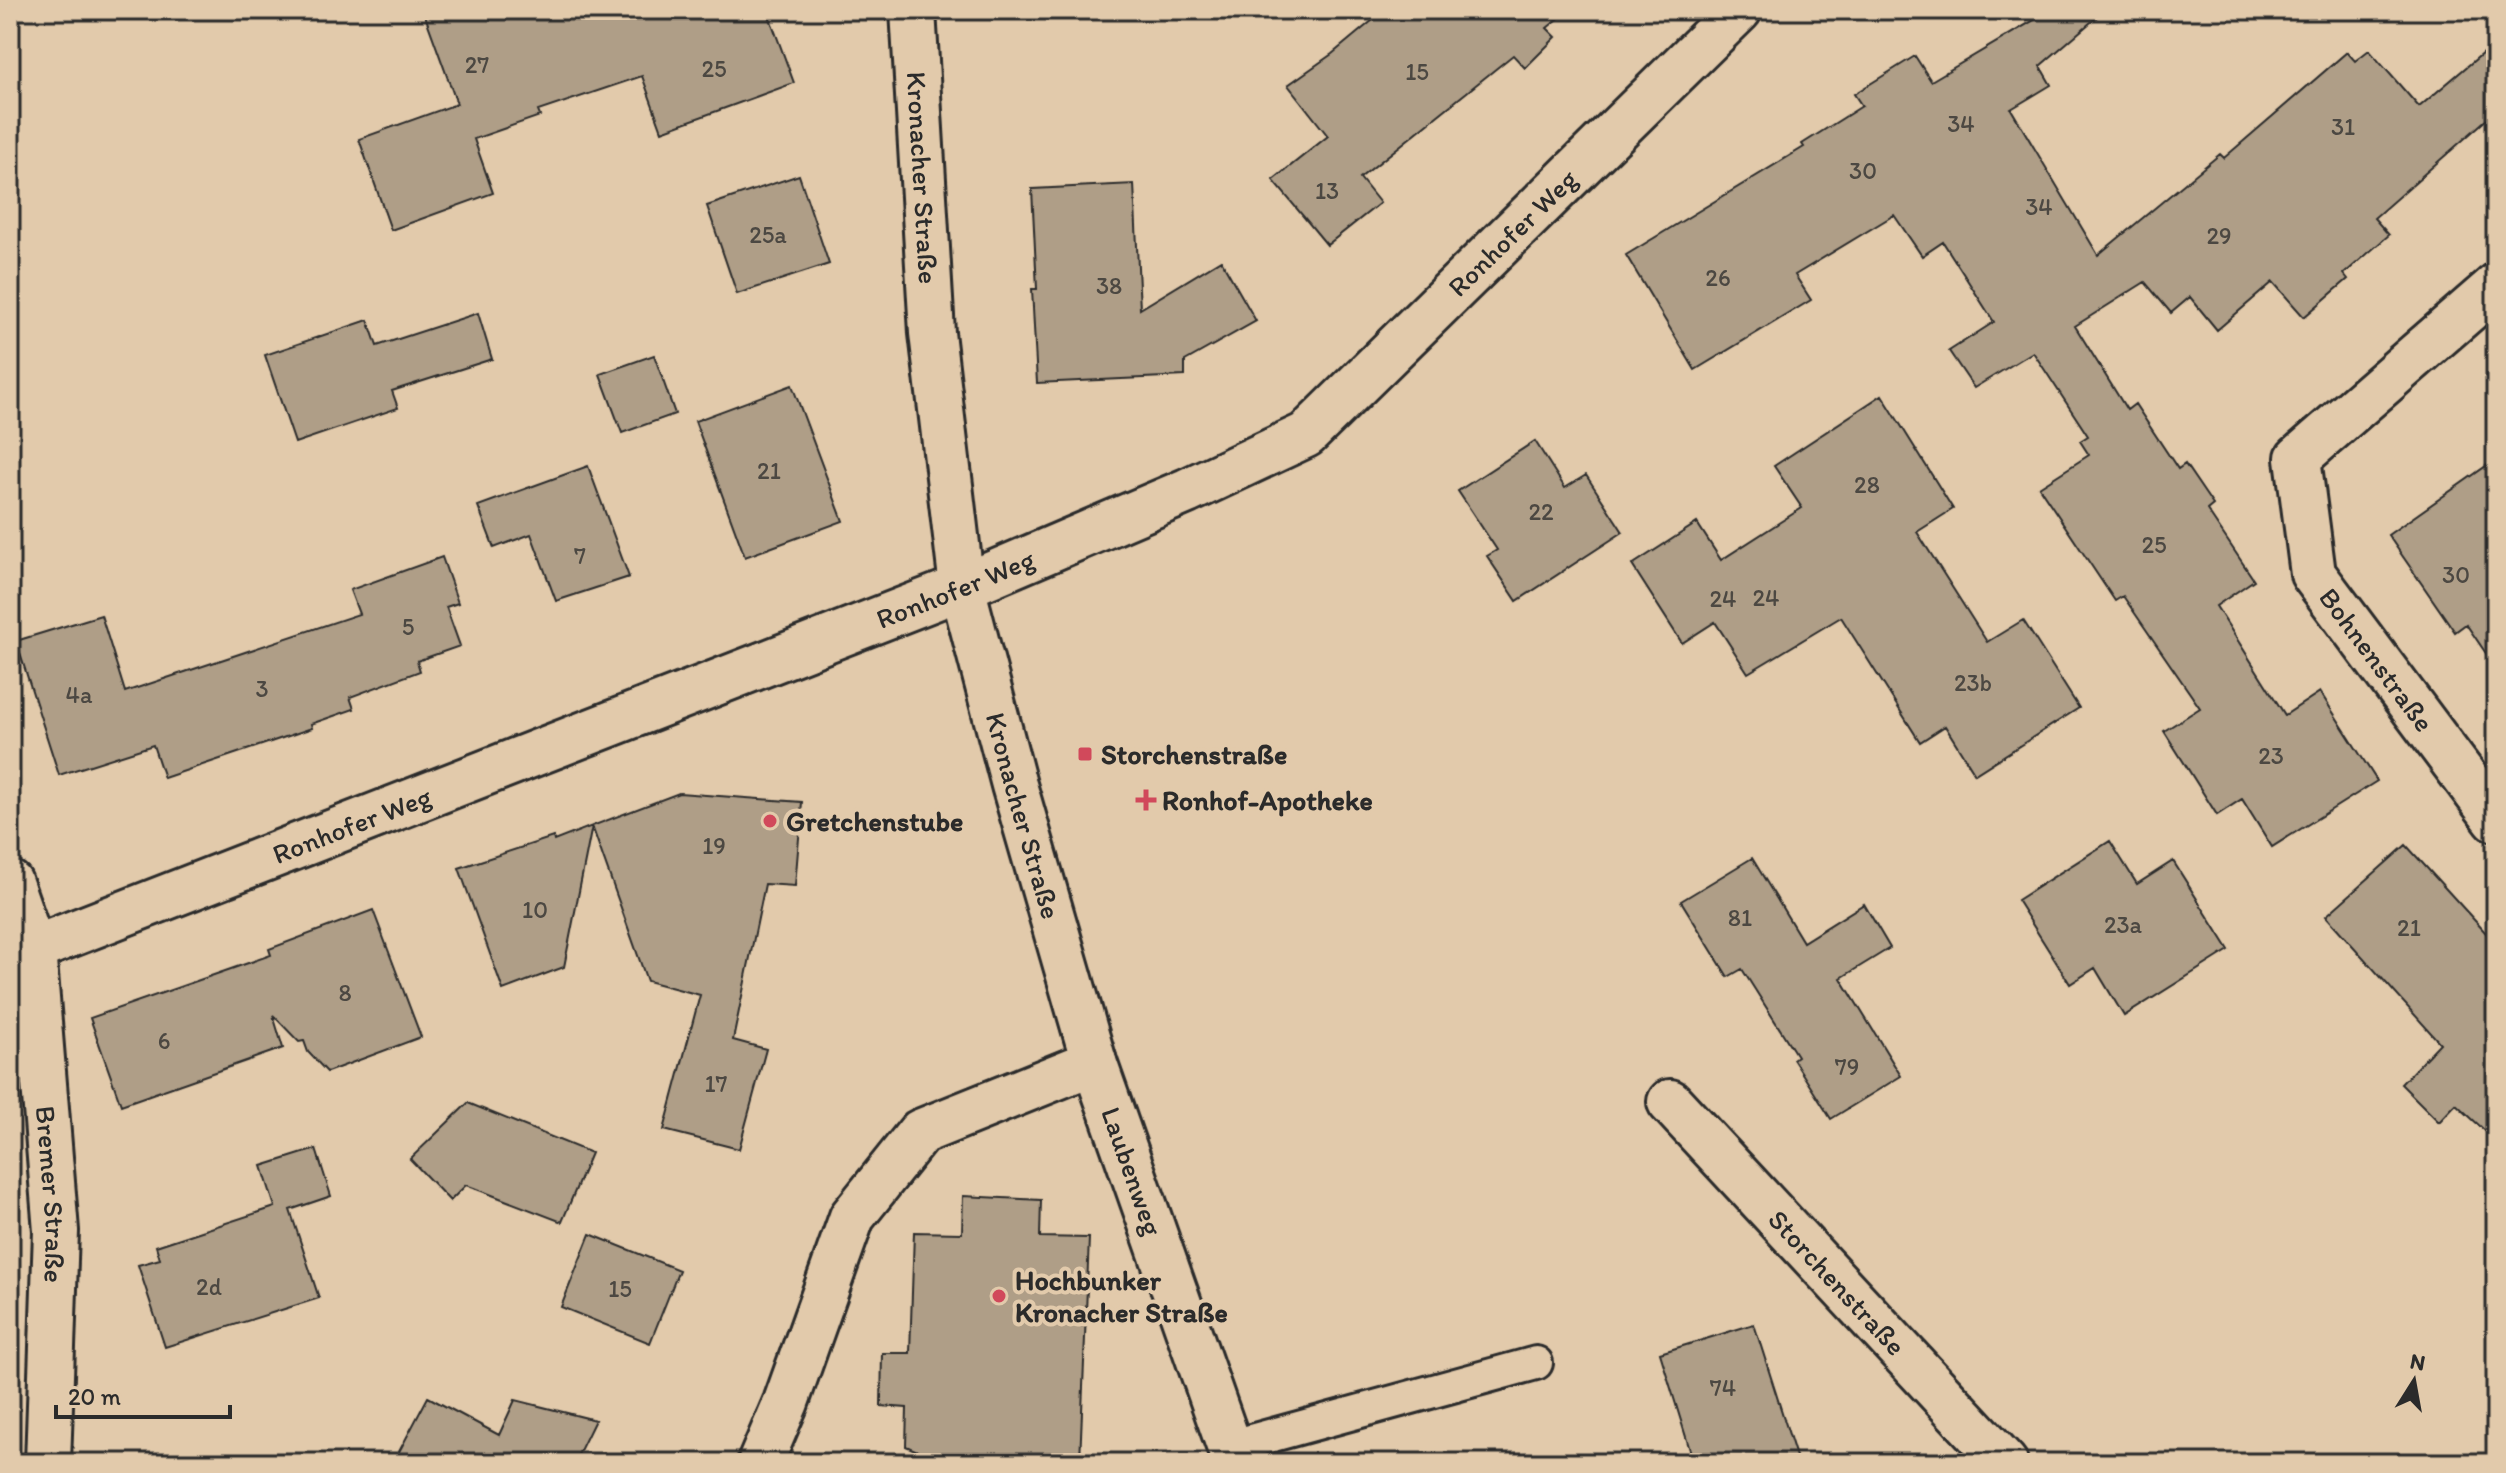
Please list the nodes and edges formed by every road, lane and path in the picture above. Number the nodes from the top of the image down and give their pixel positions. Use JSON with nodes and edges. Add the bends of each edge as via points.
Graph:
{"nodes":[{"id":1,"x":913,"y":10,"type":"edge"},
{"id":2,"x":1739,"y":10,"type":"edge"},
{"id":3,"x":2496,"y":286,"type":"edge"},
{"id":4,"x":962,"y":587,"type":"junction"},
{"id":5,"x":2496,"y":819,"type":"edge"},
{"id":6,"x":10,"y":883,"type":"edge"},
{"id":7,"x":33,"y":949,"type":"junction"},
{"id":8,"x":1094,"y":1062,"type":"junction"},
{"id":9,"x":1670,"y":1102,"type":"dead end"},
{"id":10,"x":1536,"y":1363,"type":"dead end"},
{"id":11,"x":1232,"y":1455,"type":"edge"},
{"id":12,"x":48,"y":1463,"type":"edge"},
{"id":13,"x":760,"y":1463,"type":"edge"},
{"id":14,"x":2005,"y":1463,"type":"edge"}],
"edges":[{"from":1,"to":4,"type":"street","name":"Kronacher Straße","via":[[932,333]]},
{"from":2,"to":4,"type":"street","name":"Ronhofer Weg","via":[[1306,435]]},
{"from":3,"to":5,"type":"street","name":"Bohnenstraße","via":[[2298,458],[2313,574]]},
{"from":4,"to":7,"type":"street","name":"Ronhofer Weg"},
{"from":4,"to":8,"type":"street","name":"Kronacher Straße"},
{"from":6,"to":7,"type":"street","name":"Bremer Straße"},
{"from":7,"to":12,"type":"street","name":"Bremer Straße","via":[[56,1231]]},
{"from":8,"to":11,"type":"street","name":"Laubenweg"},
{"from":8,"to":13,"type":"street","via":[[920,1132],[852,1217]]},
{"from":9,"to":14,"type":"street","name":"Storchenstraße"},
{"from":10,"to":11,"type":"lane"}]}
